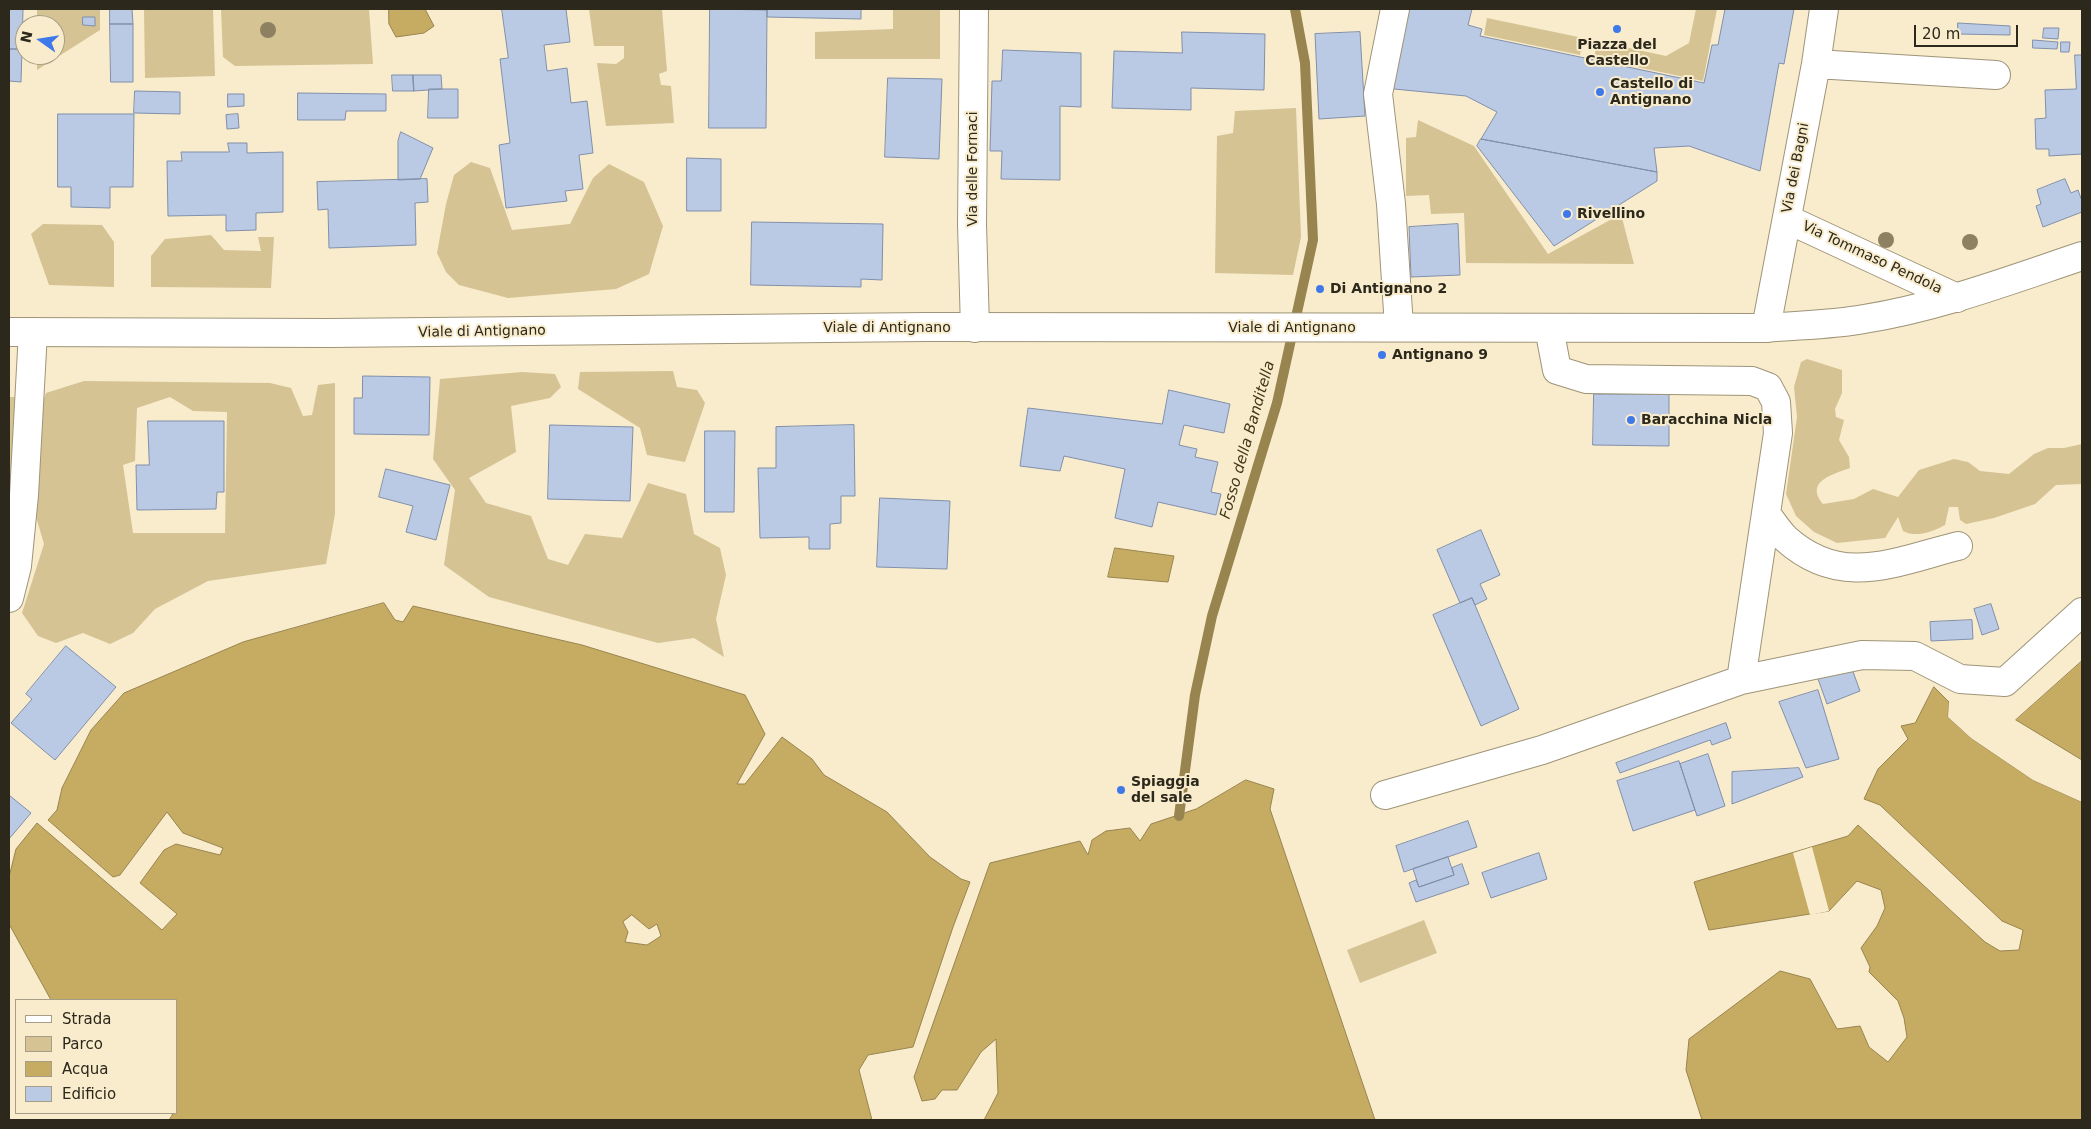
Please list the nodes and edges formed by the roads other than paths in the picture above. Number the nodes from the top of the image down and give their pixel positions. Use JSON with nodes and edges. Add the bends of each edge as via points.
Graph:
{"nodes":[{"id":1,"x":974,"y":9,"type":"edge"},
{"id":2,"x":1395,"y":9,"type":"edge"},
{"id":3,"x":1824,"y":9,"type":"edge"},
{"id":4,"x":1816,"y":64,"type":"junction"},
{"id":5,"x":1996,"y":76,"type":"dead end"},
{"id":6,"x":1786,"y":219,"type":"junction"},
{"id":7,"x":2082,"y":256,"type":"edge"},
{"id":8,"x":1957,"y":298,"type":"junction"},
{"id":9,"x":1399,"y":327,"type":"junction"},
{"id":10,"x":975,"y":328,"type":"junction"},
{"id":11,"x":1549,"y":328,"type":"junction"},
{"id":12,"x":1766,"y":328,"type":"junction"},
{"id":13,"x":21,"y":332,"type":"edge"},
{"id":14,"x":1766,"y":514,"type":"junction"},
{"id":15,"x":1958,"y":546,"type":"dead end"},
{"id":16,"x":9,"y":598,"type":"edge"},
{"id":17,"x":2082,"y":612,"type":"edge"},
{"id":18,"x":1741,"y":680,"type":"junction"},
{"id":19,"x":1386,"y":795,"type":"dead end"}],
"edges":[{"from":1,"to":10,"type":"main road","name":"Via delle Fornaci","via":[[972,224]]},
{"from":2,"to":9,"type":"main road","via":[[1378,94],[1391,204]]},
{"from":3,"to":4,"type":"main road","name":"Via dei Bagni"},
{"from":4,"to":5,"type":"main road"},
{"from":4,"to":6,"type":"main road","name":"Via dei Bagni"},
{"from":6,"to":8,"type":"main road","name":"Via Tommaso Pendola"},
{"from":6,"to":12,"type":"main road","name":"Via dei Bagni"},
{"from":7,"to":8,"type":"main road","name":"Via Tommaso Pendola"},
{"from":8,"to":12,"type":"main road","name":"Via Tommaso Pendola","via":[[1862,320]]},
{"from":9,"to":10,"type":"main road","name":"Viale di Antignano"},
{"from":9,"to":11,"type":"main road","name":"Viale di Antignano"},
{"from":10,"to":13,"type":"main road","name":"Viale di Antignano"},
{"from":11,"to":12,"type":"main road","name":"Viale di Antignano"},
{"from":11,"to":14,"type":"main road","via":[[1556,370],[1586,379],[1752,381],[1768,387],[1776,402],[1778,433]]},
{"from":13,"to":16,"type":"main road","via":[[24,495],[17,566]]},
{"from":14,"to":15,"type":"main road","via":[[1785,538],[1816,559],[1841,568],[1868,569]]},
{"from":14,"to":18,"type":"main road"},
{"from":17,"to":18,"type":"main road","via":[[2005,682],[1960,679],[1915,656],[1862,655]]},
{"from":18,"to":19,"type":"main road","via":[[1542,750]]}]}
